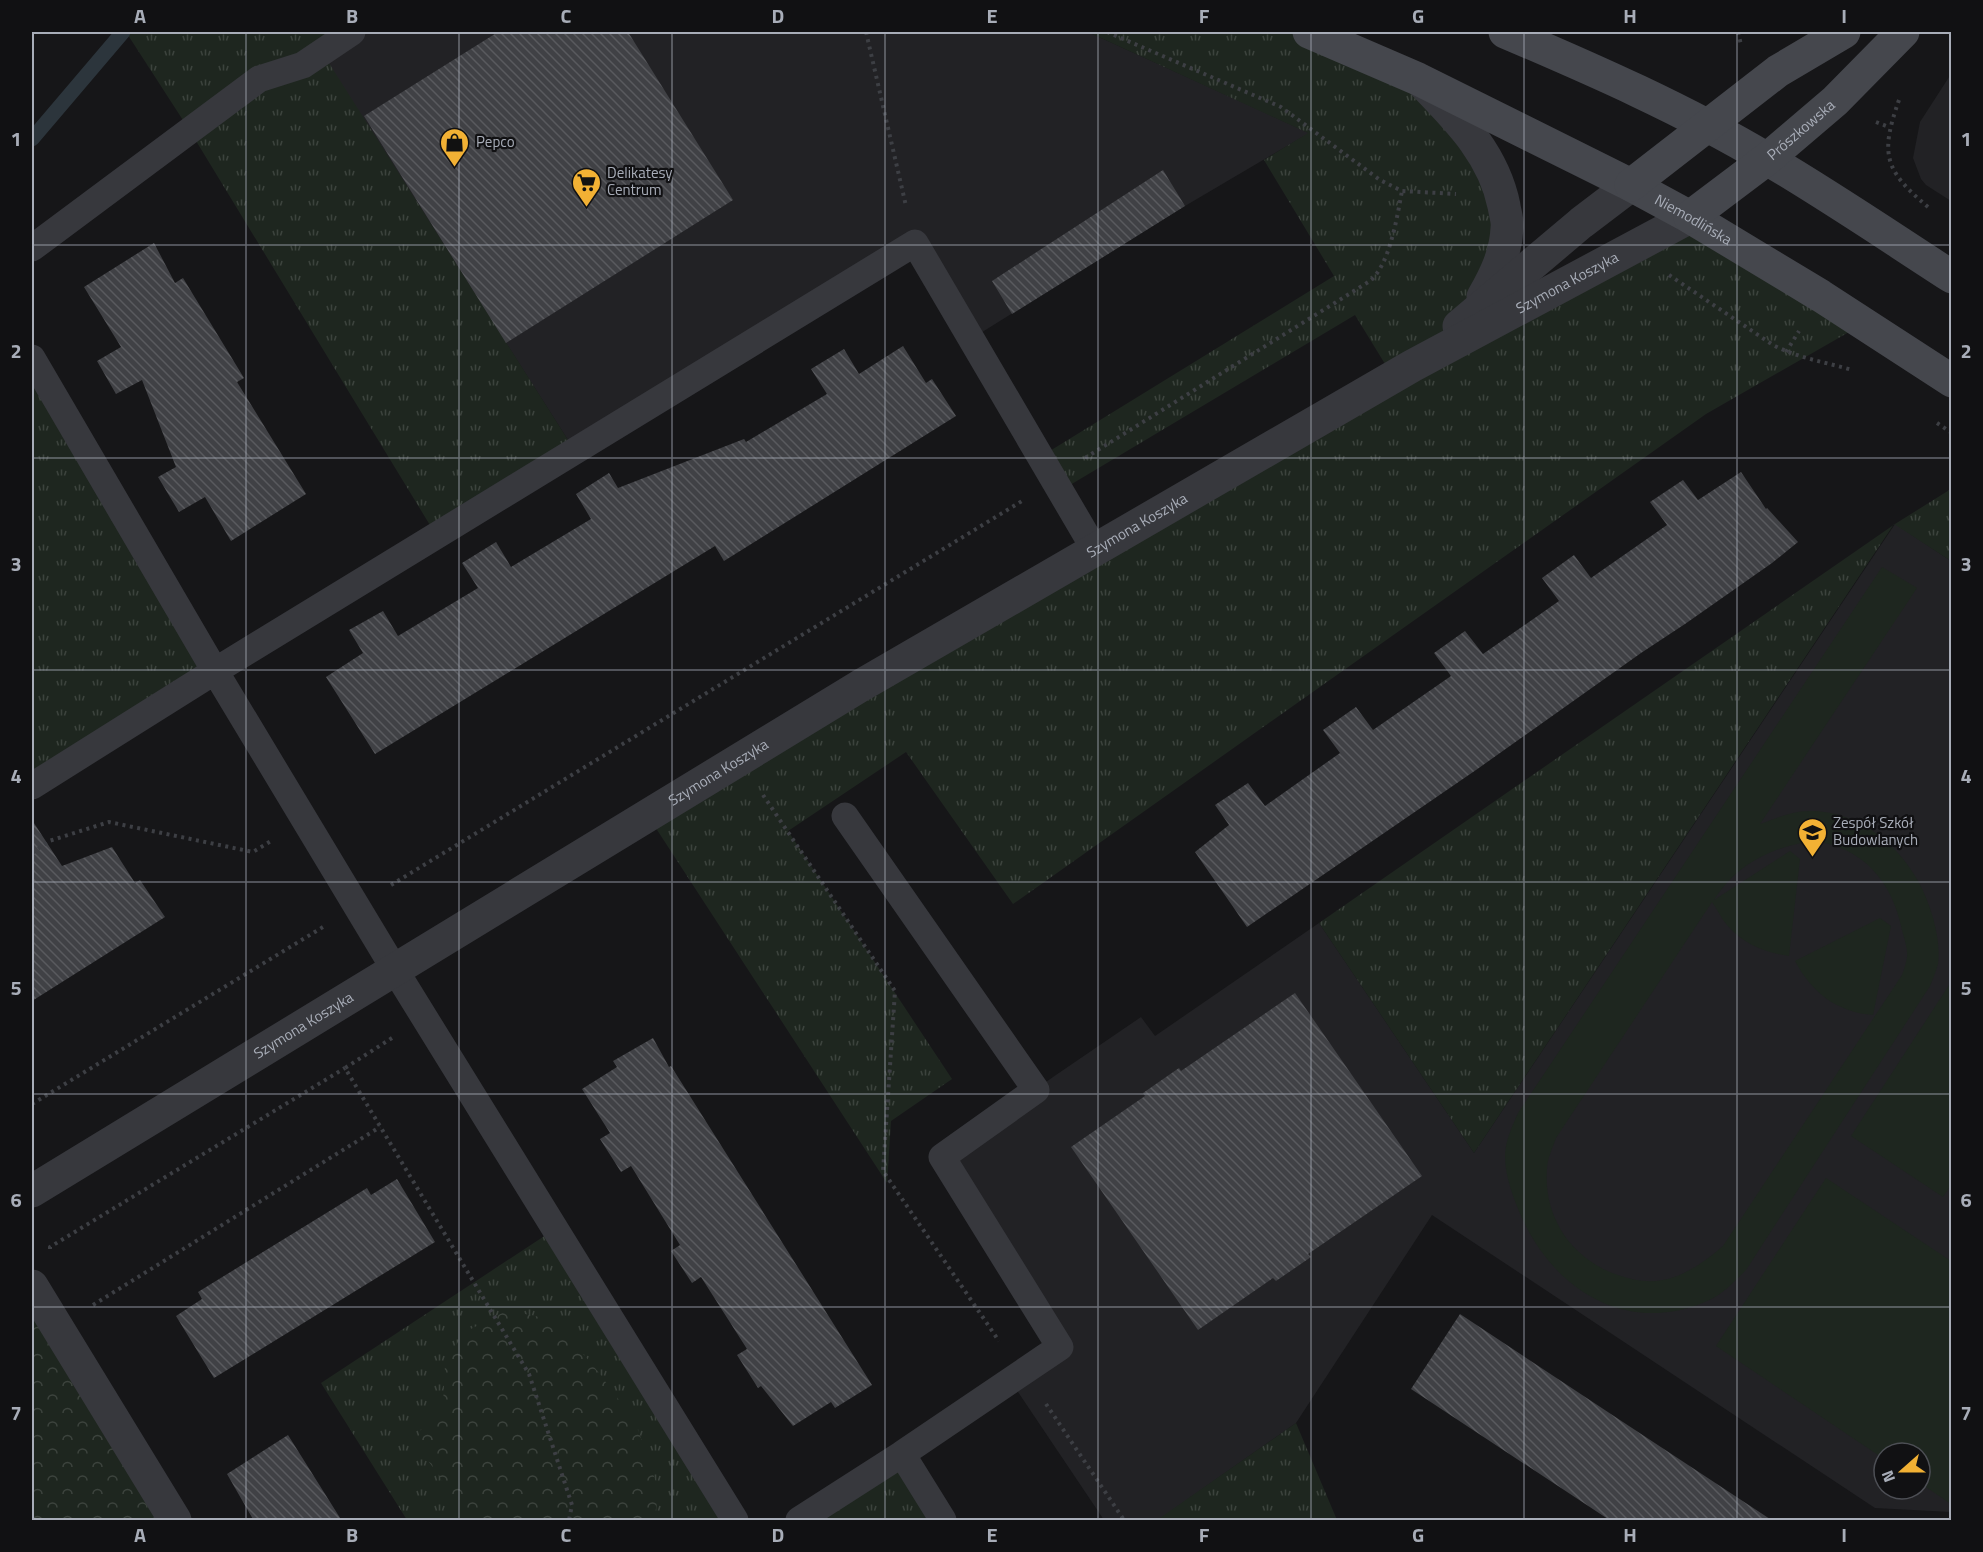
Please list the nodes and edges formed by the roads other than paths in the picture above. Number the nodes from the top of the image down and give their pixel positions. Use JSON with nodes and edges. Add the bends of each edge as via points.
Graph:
{"nodes":[{"id":1,"x":352,"y":32,"type":"edge"},
{"id":2,"x":1309,"y":32,"type":"edge"},
{"id":3,"x":1505,"y":32,"type":"edge"},
{"id":4,"x":1844,"y":32,"type":"edge"},
{"id":5,"x":1903,"y":32,"type":"edge"},
{"id":6,"x":1421,"y":80,"type":"junction"},
{"id":7,"x":1708,"y":126,"type":"junction"},
{"id":8,"x":1767,"y":159,"type":"junction"},
{"id":9,"x":1631,"y":185,"type":"junction"},
{"id":10,"x":1690,"y":217,"type":"junction"},
{"id":11,"x":32,"y":248,"type":"edge"},
{"id":12,"x":1952,"y":277,"type":"edge"},
{"id":13,"x":1472,"y":314,"type":"junction"},
{"id":14,"x":32,"y":358,"type":"edge"},
{"id":15,"x":1412,"y":366,"type":"junction"},
{"id":16,"x":1952,"y":381,"type":"edge"},
{"id":17,"x":1095,"y":550,"type":"junction"},
{"id":18,"x":215,"y":671,"type":"junction"},
{"id":19,"x":32,"y":786,"type":"edge"},
{"id":20,"x":845,"y":816,"type":"dead end"},
{"id":21,"x":395,"y":970,"type":"junction"},
{"id":22,"x":32,"y":1191,"type":"edge"},
{"id":23,"x":32,"y":1286,"type":"edge"},
{"id":24,"x":902,"y":1454,"type":"junction"},
{"id":25,"x":175,"y":1521,"type":"edge"},
{"id":26,"x":735,"y":1521,"type":"edge"},
{"id":27,"x":799,"y":1521,"type":"edge"},
{"id":28,"x":943,"y":1521,"type":"edge"}],
"edges":[{"from":1,"to":11,"type":"lane","via":[[303,65],[259,79]]},
{"from":2,"to":6,"type":"main road","name":"Niemodlińska"},
{"from":3,"to":7,"type":"main road"},
{"from":4,"to":7,"type":"main road","via":[[1778,71]]},
{"from":5,"to":8,"type":"main road","name":"Prószkowska","via":[[1835,101]]},
{"from":6,"to":9,"type":"main road","name":"Niemodlińska"},
{"from":6,"to":13,"type":"street","name":"Niemodlińska","via":[[1467,129],[1489,162],[1501,193],[1508,226],[1504,250],[1495,277]]},
{"from":7,"to":8,"type":"main road"},
{"from":7,"to":9,"type":"main road"},
{"from":8,"to":10,"type":"main road","name":"Prószkowska"},
{"from":8,"to":12,"type":"main road"},
{"from":9,"to":10,"type":"main road","name":"Niemodlińska"},
{"from":9,"to":13,"type":"street","name":"Szymona Koszyka"},
{"from":10,"to":15,"type":"street","name":"Szymona Koszyka"},
{"from":10,"to":16,"type":"main road","name":"Niemodlińska"},
{"from":13,"to":15,"type":"street","name":"Szymona Koszyka"},
{"from":14,"to":18,"type":"lane"},
{"from":15,"to":17,"type":"street","name":"Szymona Koszyka"},
{"from":17,"to":18,"type":"lane","via":[[915,243]]},
{"from":17,"to":21,"type":"street","name":"Szymona Koszyka","via":[[860,686]]},
{"from":18,"to":19,"type":"lane"},
{"from":18,"to":21,"type":"lane"},
{"from":20,"to":24,"type":"lane","via":[[1036,1090],[942,1157],[1060,1347]]},
{"from":21,"to":22,"type":"street","name":"Szymona Koszyka"},
{"from":21,"to":26,"type":"lane"},
{"from":23,"to":25,"type":"street"},
{"from":24,"to":27,"type":"lane"},
{"from":24,"to":28,"type":"lane"}]}
